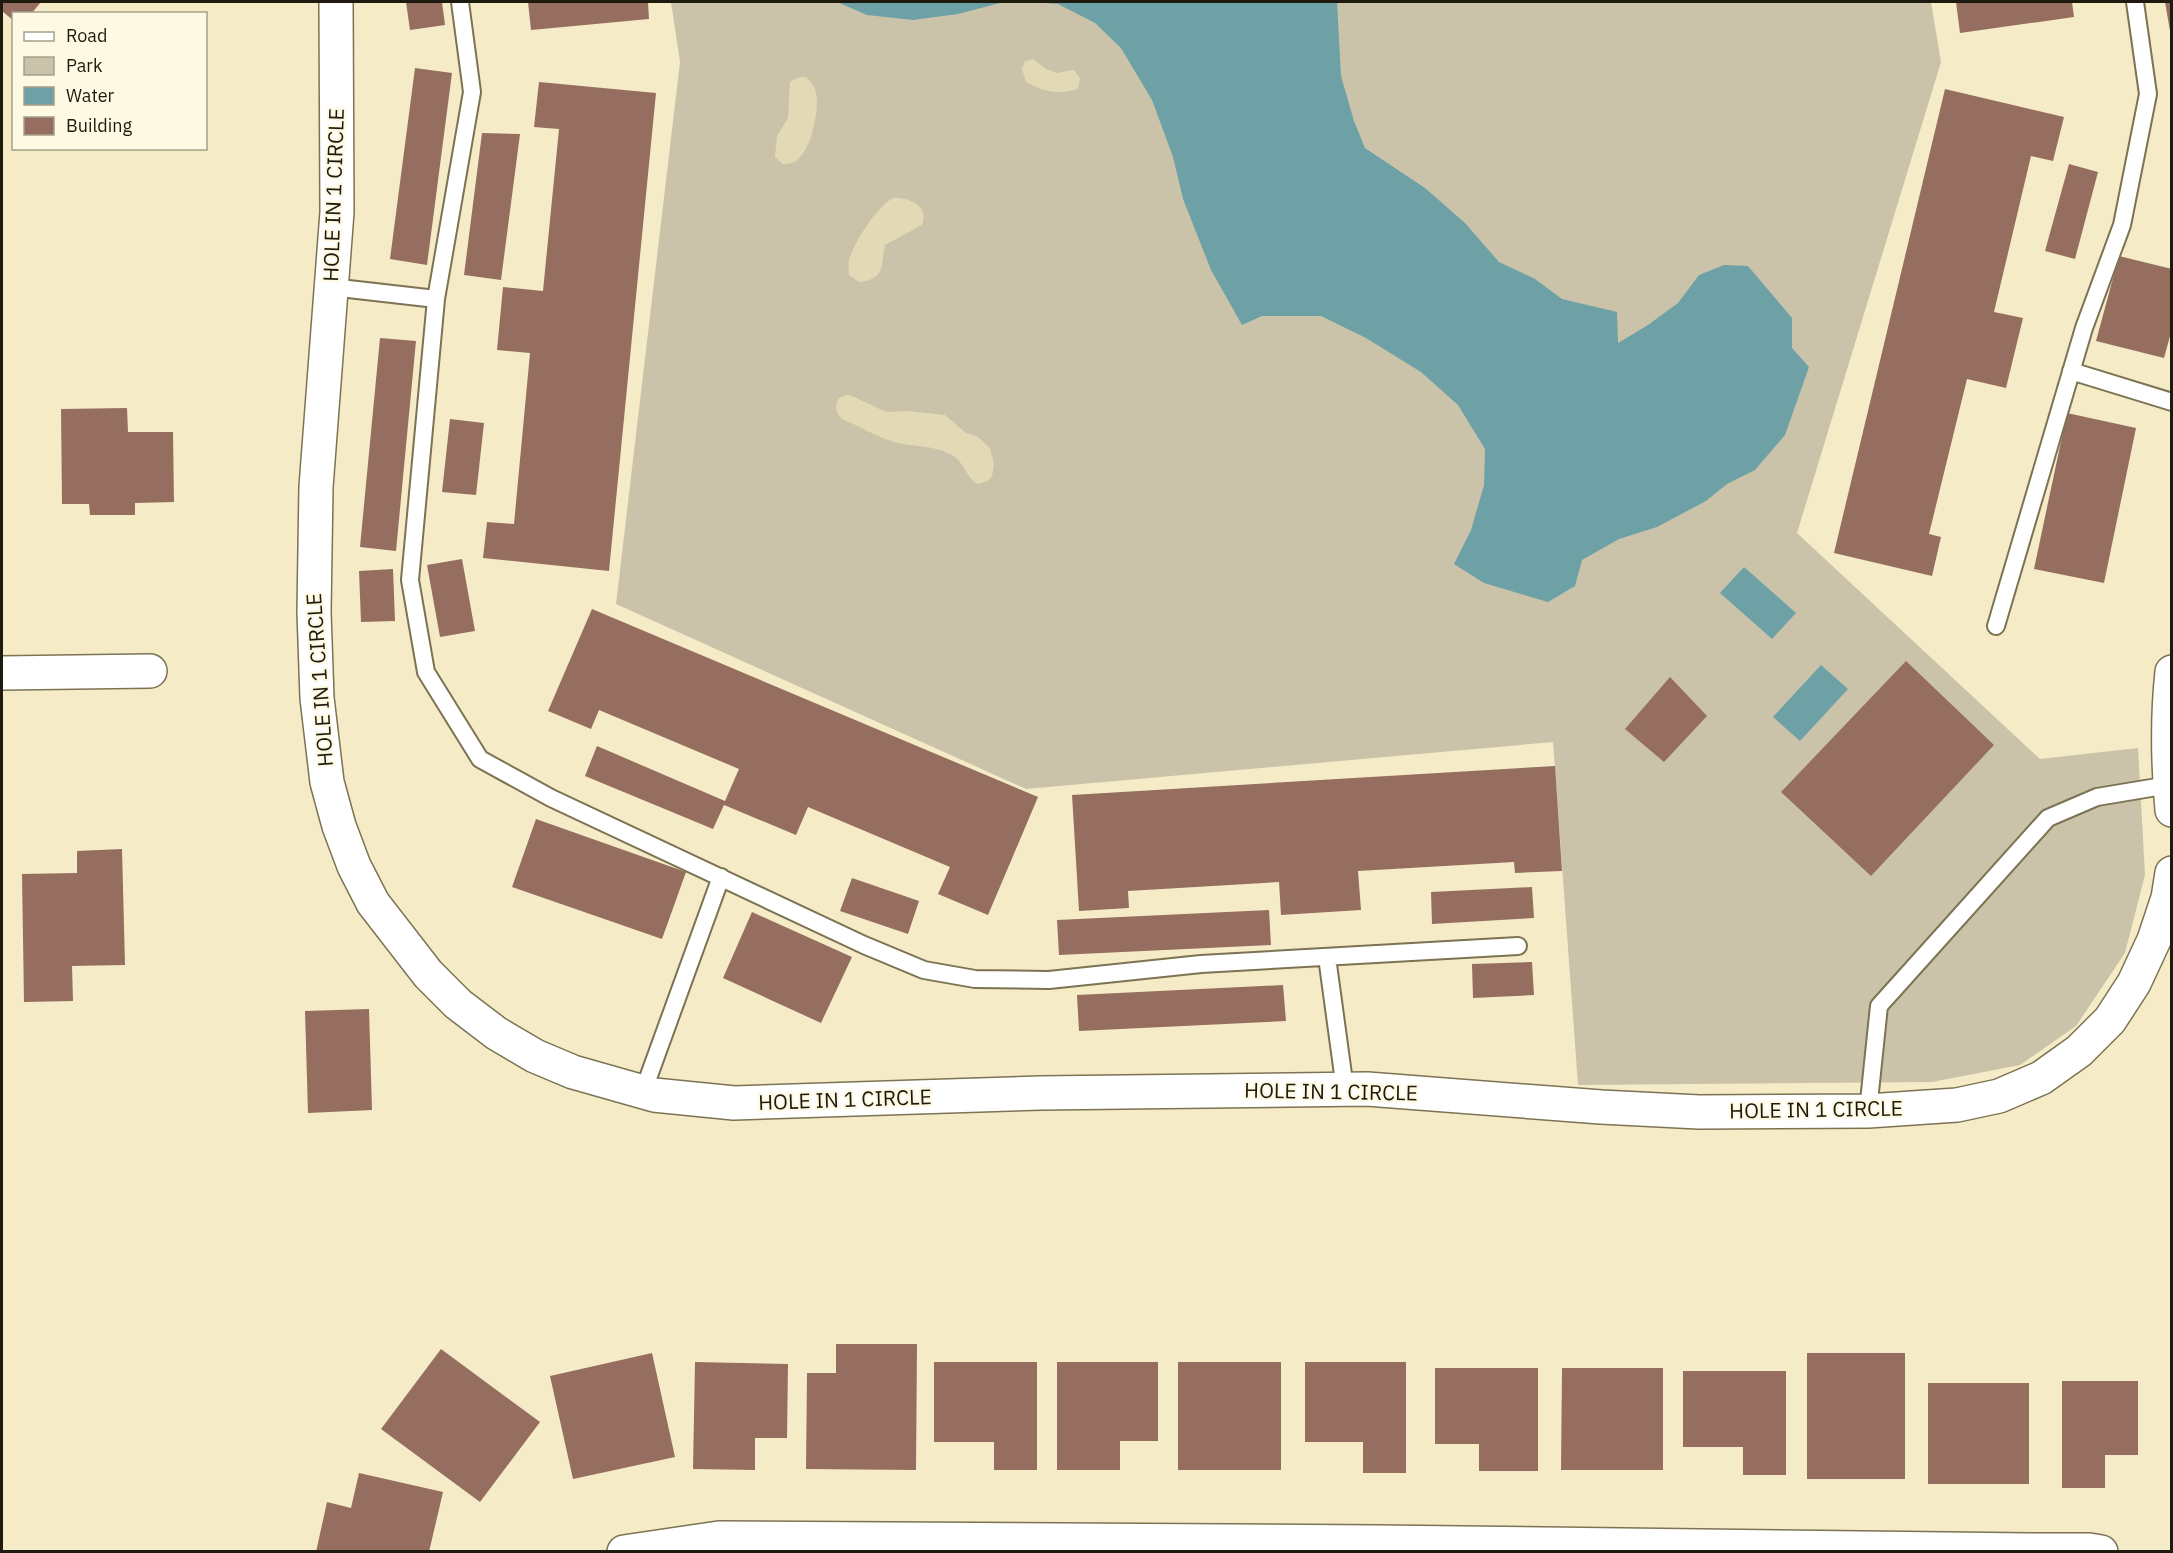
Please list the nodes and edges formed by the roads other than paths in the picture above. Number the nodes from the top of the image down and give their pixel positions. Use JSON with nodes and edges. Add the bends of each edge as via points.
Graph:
{"nodes":[{"id":1,"x":336,"y":2,"type":"edge"},
{"id":2,"x":460,"y":2,"type":"edge"},
{"id":3,"x":2135,"y":2,"type":"edge"},
{"id":4,"x":331,"y":287,"type":"junction"},
{"id":5,"x":436,"y":299,"type":"junction"},
{"id":6,"x":2071,"y":371,"type":"junction"},
{"id":7,"x":2172,"y":402,"type":"edge"},
{"id":8,"x":1996,"y":626,"type":"dead end"},
{"id":9,"x":150,"y":671,"type":"dead end"},
{"id":10,"x":2172,"y":672,"type":"edge"},
{"id":11,"x":2,"y":673,"type":"edge"},
{"id":12,"x":2171,"y":791,"type":"edge"},
{"id":13,"x":2172,"y":873,"type":"edge"},
{"id":14,"x":721,"y":877,"type":"junction"},
{"id":15,"x":1518,"y":946,"type":"dead end"},
{"id":16,"x":1327,"y":957,"type":"junction"},
{"id":17,"x":1345,"y":1089,"type":"junction"},
{"id":18,"x":643,"y":1092,"type":"junction"},
{"id":19,"x":1868,"y":1111,"type":"junction"},
{"id":20,"x":2029,"y":1550,"type":"edge"},
{"id":21,"x":624,"y":1551,"type":"edge"},
{"id":22,"x":2100,"y":1551,"type":"edge"}],
"edges":[{"from":1,"to":4,"type":"street","name":"HOLE IN 1 CIRCLE","via":[[337,212]]},
{"from":2,"to":5,"type":"lane","via":[[472,92]]},
{"from":3,"to":6,"type":"lane","via":[[2148,94],[2122,225]]},
{"from":4,"to":5,"type":"lane"},
{"from":4,"to":18,"type":"street","name":"HOLE IN 1 CIRCLE","via":[[316,487],[317,698],[327,782],[354,866],[373,903],[428,974],[458,1004],[535,1056],[573,1072]]},
{"from":5,"to":14,"type":"lane","via":[[410,580],[426,672],[480,759],[551,798]]},
{"from":6,"to":7,"type":"lane"},
{"from":6,"to":8,"type":"lane"},
{"from":9,"to":11,"type":"street"},
{"from":10,"to":12,"type":"street"},
{"from":12,"to":19,"type":"lane","via":[[2097,796],[2048,818],[1879,1006]]},
{"from":13,"to":19,"type":"street","name":"HOLE IN 1 CIRCLE","via":[[2154,940],[2134,983],[2110,1020],[2079,1051],[2041,1078],[1999,1096],[1957,1104]]},
{"from":14,"to":16,"type":"lane","via":[[924,970],[975,979],[1049,980],[1201,964]]},
{"from":14,"to":18,"type":"lane"},
{"from":15,"to":16,"type":"lane"},
{"from":16,"to":17,"type":"lane"},
{"from":17,"to":18,"type":"street","name":"HOLE IN 1 CIRCLE","via":[[734,1103]]},
{"from":17,"to":19,"type":"street","name":"HOLE IN 1 CIRCLE","via":[[1699,1112]]},
{"from":20,"to":21,"type":"street","via":[[718,1538]]},
{"from":20,"to":22,"type":"street"}]}
